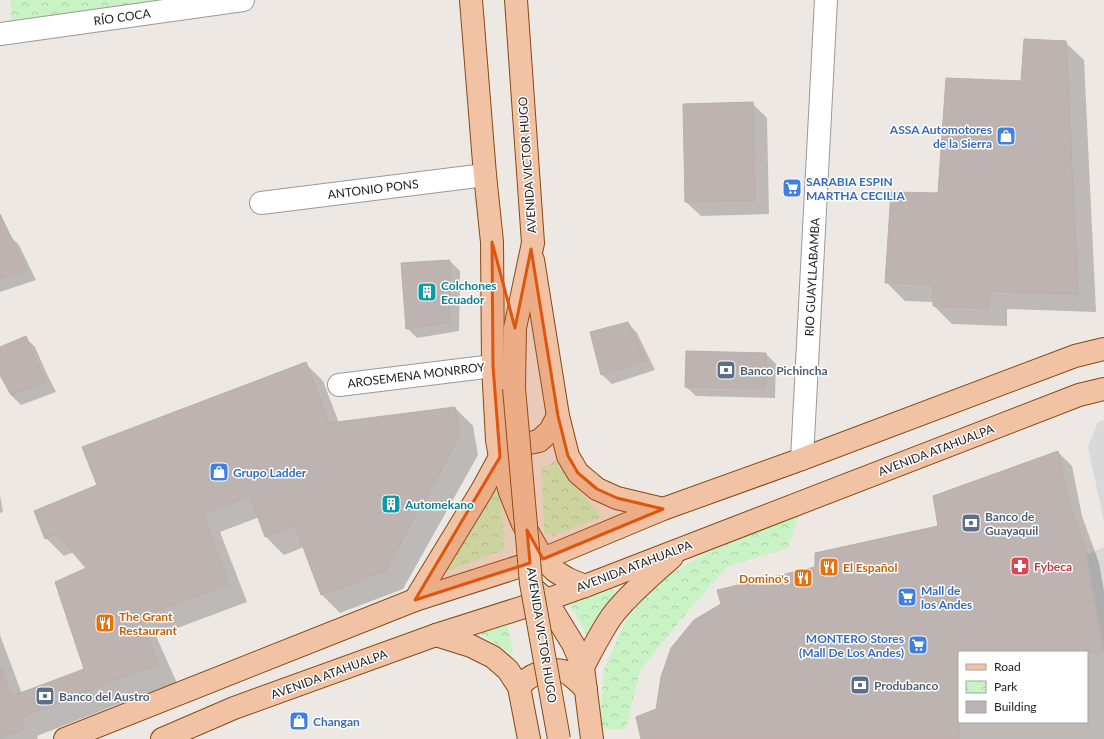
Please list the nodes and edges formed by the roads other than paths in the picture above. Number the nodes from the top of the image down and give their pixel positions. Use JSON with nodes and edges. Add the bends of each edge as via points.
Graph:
{"nodes":[{"id":1,"x":243,"y":0,"type":"edge"},
{"id":2,"x":471,"y":0,"type":"edge"},
{"id":3,"x":516,"y":0,"type":"edge"},
{"id":4,"x":826,"y":0,"type":"edge"},
{"id":5,"x":0,"y":34,"type":"edge"},
{"id":6,"x":485,"y":175,"type":"junction"},
{"id":7,"x":260,"y":203,"type":"dead end"},
{"id":8,"x":492,"y":242,"type":"junction"},
{"id":9,"x":532,"y":249,"type":"junction"},
{"id":10,"x":515,"y":328,"type":"junction"},
{"id":11,"x":1104,"y":348,"type":"edge"},
{"id":12,"x":494,"y":366,"type":"junction"},
{"id":13,"x":339,"y":385,"type":"dead end"},
{"id":14,"x":1104,"y":389,"type":"edge"},
{"id":15,"x":558,"y":416,"type":"junction"},
{"id":16,"x":499,"y":448,"type":"junction"},
{"id":17,"x":802,"y":459,"type":"junction"},
{"id":18,"x":663,"y":509,"type":"junction"},
{"id":19,"x":682,"y":548,"type":"junction"},
{"id":20,"x":543,"y":559,"type":"junction"},
{"id":21,"x":507,"y":571,"type":"junction"},
{"id":22,"x":584,"y":586,"type":"junction"},
{"id":23,"x":415,"y":600,"type":"junction"},
{"id":24,"x":546,"y":600,"type":"junction"},
{"id":25,"x":436,"y":635,"type":"junction"},
{"id":26,"x":583,"y":667,"type":"junction"},
{"id":27,"x":520,"y":687,"type":"junction"},
{"id":28,"x":586,"y":689,"type":"junction"},
{"id":29,"x":65,"y":739,"type":"edge"},
{"id":30,"x":162,"y":739,"type":"edge"},
{"id":31,"x":529,"y":739,"type":"edge"},
{"id":32,"x":559,"y":739,"type":"edge"},
{"id":33,"x":592,"y":739,"type":"edge"}],
"edges":[{"from":1,"to":5,"type":"street","name":"RÍO COCA"},
{"from":2,"to":6,"type":"main road","name":"AVENIDA VICTOR HUGO"},
{"from":3,"to":9,"type":"main road","name":"AVENIDA VICTOR HUGO"},
{"from":4,"to":17,"type":"street","name":"RIO GUAYLLABAMBA"},
{"from":6,"to":7,"type":"street","name":"ANTONIO PONS"},
{"from":6,"to":8,"type":"main road","name":"AVENIDA VICTOR HUGO"},
{"from":8,"to":10,"type":"main road","name":"AVENIDA VICTOR HUGO"},
{"from":8,"to":12,"type":"main road","name":"AVENIDA VICTOR HUGO"},
{"from":9,"to":10,"type":"main road","name":"AVENIDA VICTOR HUGO"},
{"from":9,"to":15,"type":"main road"},
{"from":10,"to":32,"type":"main road","name":"AVENIDA VICTOR HUGO","bridge":true,"via":[[514,388],[531,583]]},
{"from":11,"to":17,"type":"main road","via":[[1075,356]]},
{"from":12,"to":13,"type":"street","name":"AROSEMENA MONRROY"},
{"from":12,"to":16,"type":"main road","name":"AVENIDA VICTOR HUGO"},
{"from":14,"to":19,"type":"main road","name":"AVENIDA ATAHUALPA","via":[[1079,395]]},
{"from":15,"to":16,"type":"main road","via":[[550,431],[540,441]]},
{"from":15,"to":18,"type":"main road","via":[[568,456],[578,473],[597,489],[617,498]]},
{"from":16,"to":20,"type":"main road","name":"AVENIDA VICTOR HUGO","via":[[510,492],[522,522]]},
{"from":16,"to":23,"type":"main road","via":[[482,490]]},
{"from":17,"to":18,"type":"main road"},
{"from":18,"to":20,"type":"main road"},
{"from":19,"to":22,"type":"main road","name":"AVENIDA ATAHUALPA"},
{"from":19,"to":26,"type":"main road","via":[[639,586],[613,616]]},
{"from":20,"to":21,"type":"main road"},
{"from":20,"to":22,"type":"main road","name":"AVENIDA VICTOR HUGO","via":[[554,571]]},
{"from":21,"to":23,"type":"main road"},
{"from":21,"to":24,"type":"main road","name":"AVENIDA VICTOR HUGO"},
{"from":22,"to":24,"type":"main road","name":"AVENIDA ATAHUALPA"},
{"from":23,"to":29,"type":"main road"},
{"from":24,"to":25,"type":"main road","name":"AVENIDA ATAHUALPA"},
{"from":24,"to":26,"type":"main road","name":"AVENIDA VICTOR HUGO","via":[[573,644]]},
{"from":25,"to":27,"type":"main road","via":[[471,646],[493,657],[508,670]]},
{"from":25,"to":30,"type":"main road","name":"AVENIDA ATAHUALPA","via":[[234,708]]},
{"from":26,"to":28,"type":"main road","name":"AVENIDA VICTOR HUGO"},
{"from":27,"to":28,"type":"main road","via":[[529,678],[546,672],[564,671]]},
{"from":27,"to":31,"type":"main road"},
{"from":28,"to":33,"type":"main road","name":"AVENIDA VICTOR HUGO"}]}
